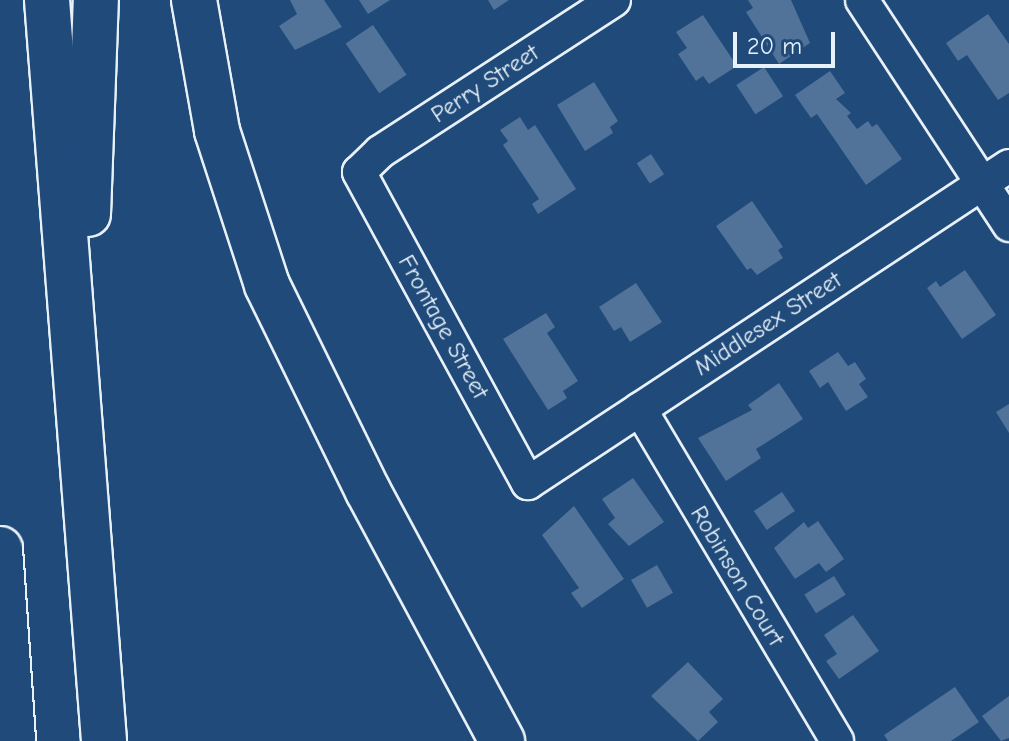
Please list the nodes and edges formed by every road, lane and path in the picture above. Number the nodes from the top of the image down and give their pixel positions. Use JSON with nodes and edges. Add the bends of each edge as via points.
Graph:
{"nodes":[{"id":1,"x":47,"y":0,"type":"edge"},
{"id":2,"x":96,"y":0,"type":"edge"},
{"id":3,"x":194,"y":0,"type":"edge"},
{"id":4,"x":614,"y":0,"type":"edge"},
{"id":5,"x":862,"y":0,"type":"edge"},
{"id":6,"x":359,"y":172,"type":"joint"},
{"id":7,"x":996,"y":175,"type":"edge"},
{"id":8,"x":1009,"y":225,"type":"edge"},
{"id":9,"x":640,"y":409,"type":"junction"},
{"id":10,"x":79,"y":412,"type":"junction"},
{"id":11,"x":528,"y":483,"type":"joint"},
{"id":12,"x":0,"y":549,"type":"edge"},
{"id":13,"x":4,"y":684,"type":"edge"},
{"id":14,"x":13,"y":741,"type":"edge"},
{"id":15,"x":104,"y":741,"type":"edge"},
{"id":16,"x":502,"y":741,"type":"edge"},
{"id":17,"x":837,"y":741,"type":"edge"}],
"edges":[{"from":1,"to":10,"type":"highway"},
{"from":2,"to":10,"type":"highway"},
{"from":3,"to":16,"type":"highway","via":[[217,131],[267,285],[368,491]]},
{"from":4,"to":6,"type":"street","name":"Perry Street","via":[[380,152]]},
{"from":5,"to":7,"type":"street"},
{"from":6,"to":11,"type":"street","name":"Frontage Street"},
{"from":7,"to":8,"type":"street"},
{"from":7,"to":9,"type":"street","name":"Middlesex Street"},
{"from":9,"to":11,"type":"street","name":"Middlesex Street"},
{"from":9,"to":17,"type":"street","name":"Robinson Court"},
{"from":10,"to":15,"type":"highway"},
{"from":12,"to":13,"type":"highway"},
{"from":13,"to":14,"type":"highway"}]}
